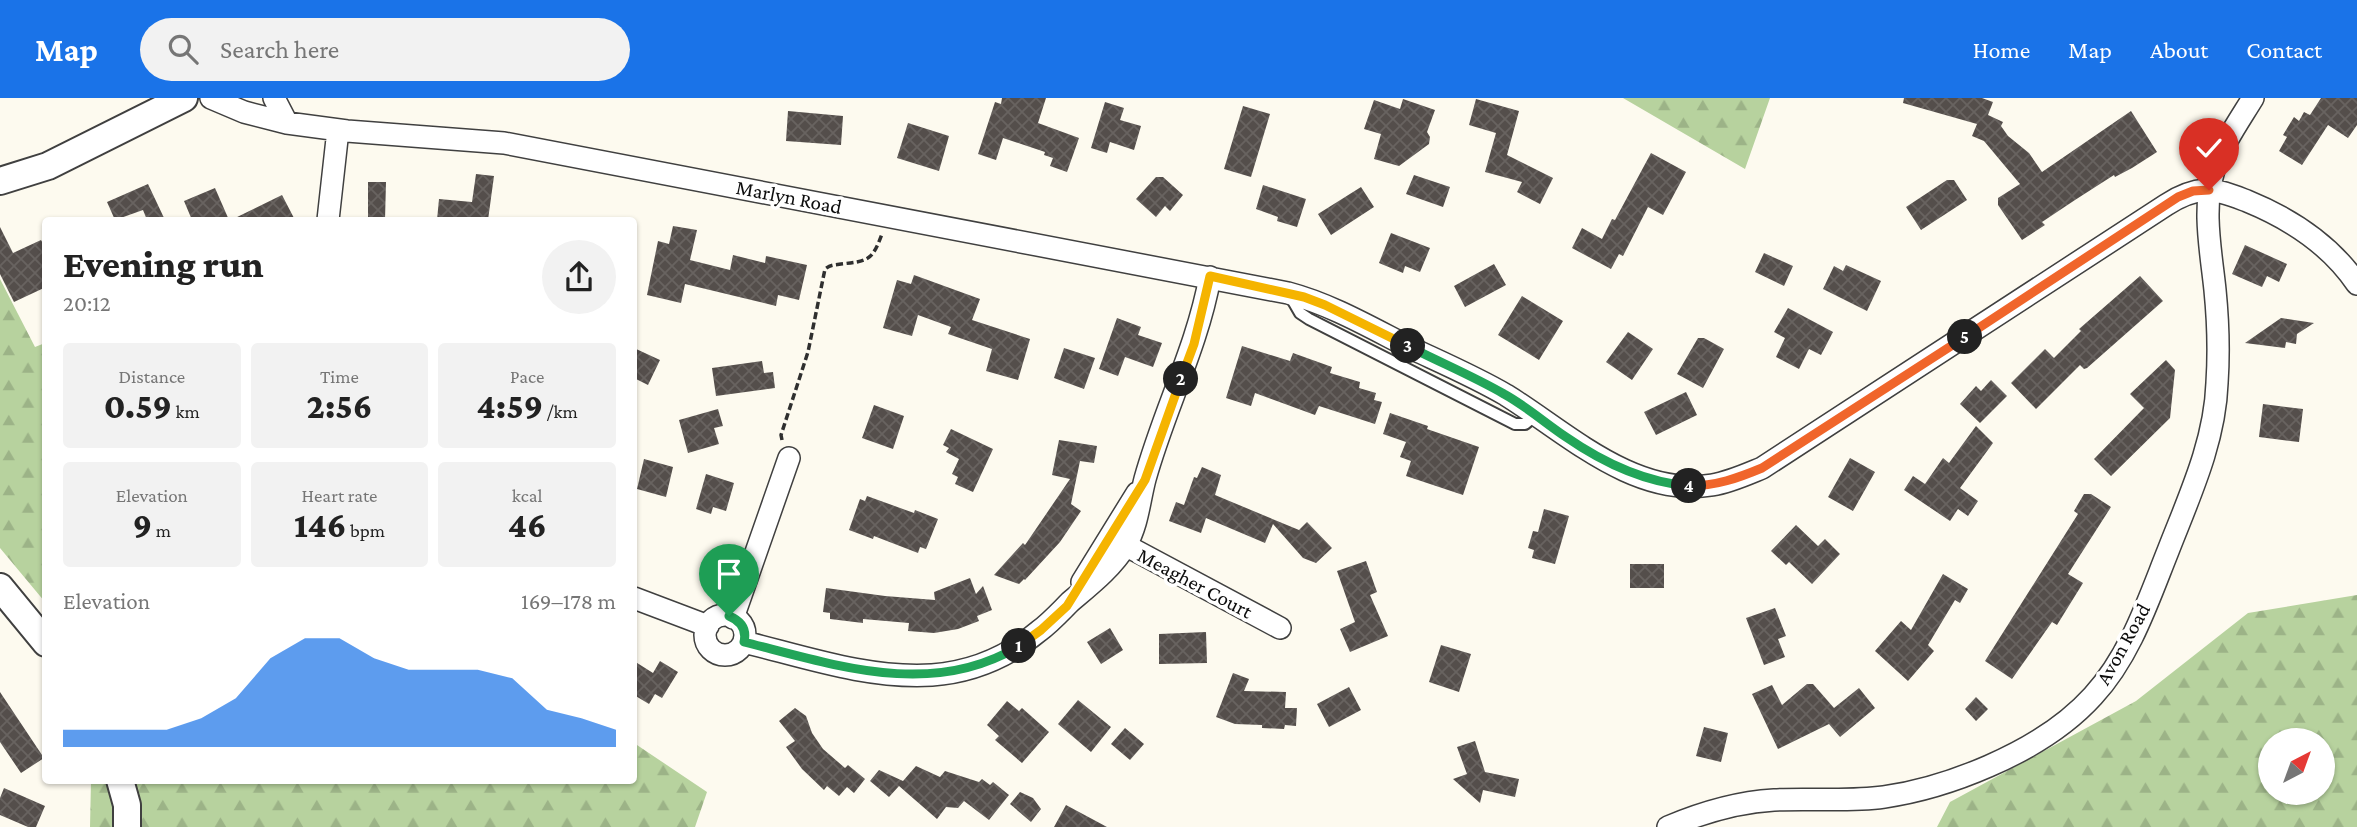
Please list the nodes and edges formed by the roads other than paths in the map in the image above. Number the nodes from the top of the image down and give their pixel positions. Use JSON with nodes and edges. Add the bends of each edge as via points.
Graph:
{"nodes":[{"id":1,"x":184,"y":98,"type":"edge"},
{"id":2,"x":211,"y":98,"type":"edge"},
{"id":3,"x":274,"y":98,"type":"edge"},
{"id":4,"x":2253,"y":98,"type":"edge"},
{"id":5,"x":287,"y":123,"type":"junction"},
{"id":6,"x":338,"y":130,"type":"junction"},
{"id":7,"x":0,"y":181,"type":"edge"},
{"id":8,"x":2209,"y":190,"type":"junction"},
{"id":9,"x":328,"y":217,"type":"edge"},
{"id":10,"x":1210,"y":276,"type":"junction"},
{"id":11,"x":2357,"y":284,"type":"edge"},
{"id":12,"x":789,"y":458,"type":"road end"},
{"id":13,"x":1118,"y":541,"type":"junction"},
{"id":14,"x":0,"y":587,"type":"edge"},
{"id":15,"x":637,"y":599,"type":"edge"},
{"id":16,"x":733,"y":618,"type":"junction"},
{"id":17,"x":708,"y":626,"type":"junction"},
{"id":18,"x":1280,"y":628,"type":"dead end"},
{"id":19,"x":42,"y":638,"type":"edge"},
{"id":20,"x":744,"y":642,"type":"junction"},
{"id":21,"x":121,"y":784,"type":"edge"},
{"id":22,"x":127,"y":827,"type":"edge"},
{"id":23,"x":1668,"y":827,"type":"edge"}],
"edges":[{"from":1,"to":7,"type":"street","via":[[48,166]]},
{"from":2,"to":5,"type":"street","name":"Marlyn Road"},
{"from":3,"to":5,"type":"street"},
{"from":4,"to":8,"type":"street","name":"Avon Road","via":[[2225,145]]},
{"from":5,"to":6,"type":"street","name":"Marlyn Road"},
{"from":6,"to":9,"type":"street"},
{"from":6,"to":10,"type":"street","name":"Marlyn Road","via":[[504,143]]},
{"from":8,"to":10,"type":"street","name":"Marlyn Road","via":[[2178,197],[1762,468],[1708,486],[1637,475],[1586,451],[1504,394],[1325,305]]},
{"from":8,"to":11,"type":"street","via":[[2257,205],[2311,234]]},
{"from":8,"to":23,"type":"street","name":"Avon Road","via":[[2217,338],[2212,424],[2196,481],[2149,598],[2128,645],[2095,695],[2051,734],[1989,767],[1931,786],[1885,797],[1741,804]]},
{"from":10,"to":13,"type":"street","via":[[1194,344]]},
{"from":12,"to":16,"type":"street"},
{"from":13,"to":18,"type":"street","name":"Meagher Court"},
{"from":13,"to":20,"type":"street","via":[[1067,606],[1041,630],[993,660],[965,670],[932,675],[857,670]]},
{"from":14,"to":19,"type":"street"},
{"from":15,"to":17,"type":"street"},
{"from":16,"to":17,"type":"street","via":[[721,616]]},
{"from":16,"to":20,"type":"street","via":[[743,628]]},
{"from":17,"to":20,"type":"street","via":[[706,641],[720,654],[734,653]]},
{"from":21,"to":22,"type":"street"}]}
